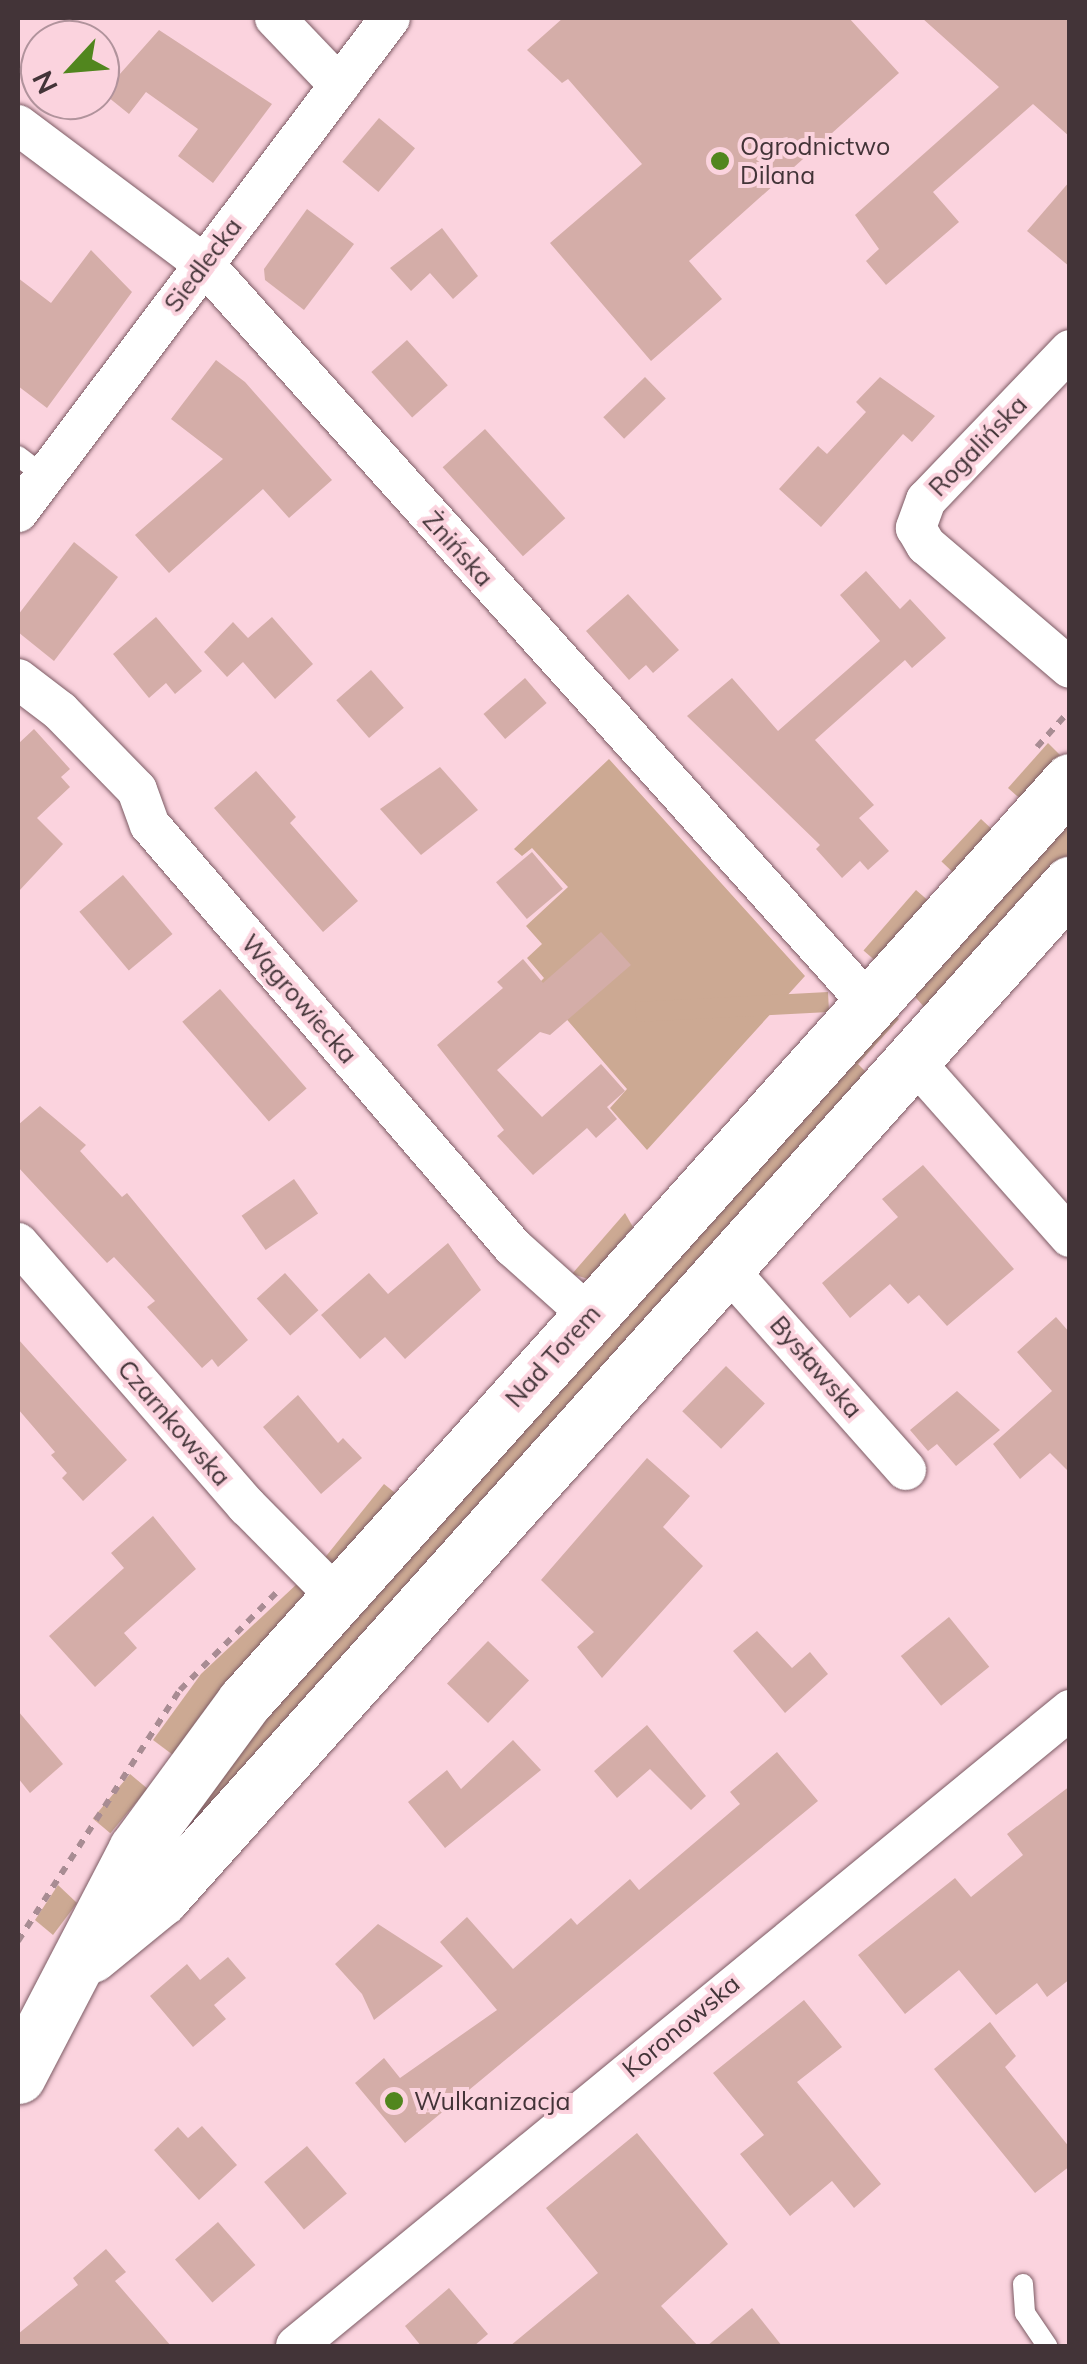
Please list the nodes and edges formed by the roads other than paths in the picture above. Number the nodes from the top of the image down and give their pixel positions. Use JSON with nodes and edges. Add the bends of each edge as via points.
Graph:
{"nodes":[{"id":1,"x":275,"y":18,"type":"edge"},
{"id":2,"x":390,"y":18,"type":"edge"},
{"id":3,"x":339,"y":85,"type":"junction"},
{"id":4,"x":18,"y":125,"type":"edge"},
{"id":5,"x":204,"y":264,"type":"junction"},
{"id":6,"x":1070,"y":350,"type":"edge"},
{"id":7,"x":31,"y":466,"type":"edge"},
{"id":8,"x":18,"y":512,"type":"edge"},
{"id":9,"x":1070,"y":668,"type":"edge"},
{"id":10,"x":18,"y":679,"type":"edge"},
{"id":11,"x":1070,"y":781,"type":"edge"},
{"id":12,"x":1070,"y":884,"type":"edge"},
{"id":13,"x":870,"y":1005,"type":"junction"},
{"id":14,"x":912,"y":1059,"type":"junction"},
{"id":15,"x":1070,"y":1237,"type":"edge"},
{"id":16,"x":18,"y":1243,"type":"edge"},
{"id":17,"x":724,"y":1265,"type":"junction"},
{"id":18,"x":589,"y":1315,"type":"junction"},
{"id":19,"x":906,"y":1470,"type":"dead end"},
{"id":20,"x":336,"y":1597,"type":"junction"},
{"id":21,"x":1070,"y":1710,"type":"edge"},
{"id":22,"x":82,"y":1963,"type":"junction"},
{"id":23,"x":18,"y":2076,"type":"edge"},
{"id":24,"x":1022,"y":2284,"type":"dead end"},
{"id":25,"x":296,"y":2346,"type":"edge"},
{"id":26,"x":1047,"y":2346,"type":"edge"}],
"edges":[{"from":1,"to":3,"type":"street"},
{"from":2,"to":3,"type":"street","name":"Siedlecka"},
{"from":3,"to":5,"type":"street","name":"Siedlecka"},
{"from":4,"to":5,"type":"street","name":"Żnińska"},
{"from":5,"to":7,"type":"street","name":"Siedlecka"},
{"from":5,"to":13,"type":"street","name":"Żnińska"},
{"from":6,"to":9,"type":"street","name":"Rogalińska","via":[[926,500],[916,528],[926,545]]},
{"from":7,"to":8,"type":"street","name":"Siedlecka"},
{"from":10,"to":18,"type":"street","name":"Wągrowiecka","via":[[60,711],[137,790],[150,825],[500,1232]]},
{"from":11,"to":13,"type":"main road","name":"Nad Torem"},
{"from":12,"to":14,"type":"main road","name":"Nad Torem"},
{"from":13,"to":18,"type":"main road","name":"Nad Torem"},
{"from":14,"to":15,"type":"street"},
{"from":14,"to":17,"type":"main road","name":"Nad Torem"},
{"from":16,"to":20,"type":"street","name":"Czarnkowska","via":[[247,1506]]},
{"from":17,"to":19,"type":"street","name":"Bysławska"},
{"from":17,"to":22,"type":"main road","name":"Nad Torem","via":[[161,1898]]},
{"from":18,"to":20,"type":"main road","name":"Nad Torem"},
{"from":20,"to":22,"type":"main road","name":"Nad Torem","via":[[244,1702],[136,1849]]},
{"from":21,"to":25,"type":"street","name":"Koronowska"},
{"from":22,"to":23,"type":"main road","name":"Nad Torem"},
{"from":24,"to":26,"type":"lane","via":[[1025,2313]]}]}
